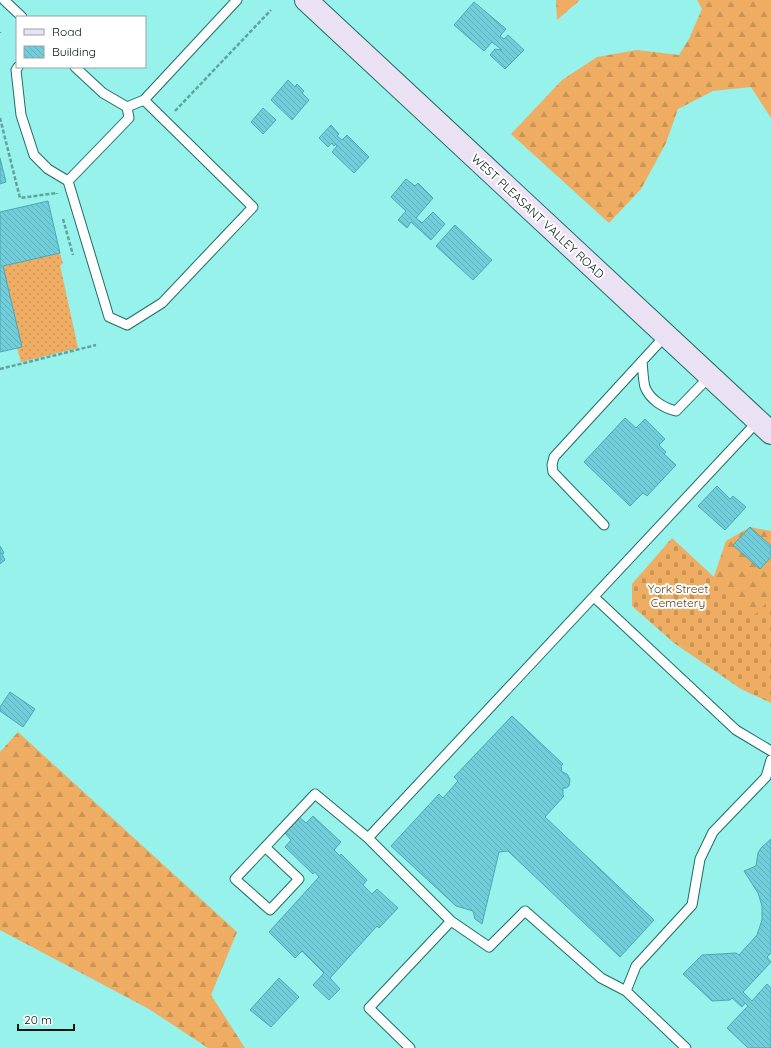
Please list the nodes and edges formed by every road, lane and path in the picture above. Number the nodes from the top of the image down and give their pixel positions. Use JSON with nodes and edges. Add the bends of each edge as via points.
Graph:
{"nodes":[{"id":1,"x":4,"y":0,"type":"edge"},
{"id":2,"x":237,"y":0,"type":"edge"},
{"id":3,"x":306,"y":0,"type":"edge"},
{"id":4,"x":271,"y":10,"type":"dead end"},
{"id":5,"x":21,"y":16,"type":"edge"},
{"id":6,"x":17,"y":68,"type":"edge"},
{"id":7,"x":76,"y":68,"type":"edge"},
{"id":8,"x":144,"y":100,"type":"junction"},
{"id":9,"x":127,"y":108,"type":"junction"},
{"id":10,"x":173,"y":113,"type":"dead end"},
{"id":11,"x":0,"y":118,"type":"edge"},
{"id":12,"x":68,"y":181,"type":"junction"},
{"id":13,"x":58,"y":201,"type":"dead end"},
{"id":14,"x":62,"y":216,"type":"dead end"},
{"id":15,"x":73,"y":255,"type":"dead end"},
{"id":16,"x":666,"y":335,"type":"junction"},
{"id":17,"x":96,"y":345,"type":"dead end"},
{"id":18,"x":642,"y":362,"type":"junction"},
{"id":19,"x":0,"y":369,"type":"edge"},
{"id":20,"x":710,"y":376,"type":"junction"},
{"id":21,"x":765,"y":427,"type":"edge"},
{"id":22,"x":604,"y":525,"type":"dead end"},
{"id":23,"x":594,"y":597,"type":"junction"},
{"id":24,"x":771,"y":750,"type":"edge"},
{"id":25,"x":771,"y":760,"type":"edge"},
{"id":26,"x":368,"y":838,"type":"junction"},
{"id":27,"x":265,"y":847,"type":"junction"},
{"id":28,"x":452,"y":921,"type":"junction"},
{"id":29,"x":626,"y":991,"type":"junction"},
{"id":30,"x":410,"y":1048,"type":"edge"},
{"id":31,"x":686,"y":1048,"type":"edge"}],
"edges":[{"from":1,"to":5,"type":"lane"},
{"from":2,"to":8,"type":"lane"},
{"from":3,"to":16,"type":"main road","name":"WEST PLEASANT VALLEY ROAD"},
{"from":4,"to":10,"type":"path"},
{"from":6,"to":12,"type":"lane","via":[[21,114],[34,155],[48,169]]},
{"from":7,"to":9,"type":"lane","via":[[102,93]]},
{"from":8,"to":9,"type":"lane"},
{"from":8,"to":12,"type":"lane","via":[[253,207],[162,302],[127,324],[109,317]]},
{"from":9,"to":12,"type":"lane","via":[[129,118]]},
{"from":11,"to":13,"type":"path","via":[[20,198],[56,194]]},
{"from":14,"to":15,"type":"path"},
{"from":16,"to":18,"type":"lane"},
{"from":16,"to":20,"type":"main road","name":"WEST PLEASANT VALLEY ROAD"},
{"from":17,"to":19,"type":"path"},
{"from":18,"to":20,"type":"lane","via":[[645,387],[652,398],[666,408],[676,411]]},
{"from":18,"to":22,"type":"lane","via":[[554,457],[552,465],[553,472]]},
{"from":20,"to":21,"type":"main road","name":"WEST PLEASANT VALLEY ROAD"},
{"from":21,"to":23,"type":"lane"},
{"from":23,"to":24,"type":"lane","via":[[736,730]]},
{"from":23,"to":26,"type":"lane"},
{"from":25,"to":29,"type":"lane","via":[[766,777],[713,832],[700,859],[692,905],[636,966]]},
{"from":26,"to":27,"type":"lane","via":[[315,794]]},
{"from":26,"to":28,"type":"lane"},
{"from":27,"to":27,"type":"lane","via":[[235,879],[270,910],[298,879]]},
{"from":28,"to":29,"type":"lane","via":[[488,947],[525,911],[601,978]]},
{"from":28,"to":30,"type":"lane","via":[[369,1008]]},
{"from":29,"to":31,"type":"lane"}]}
